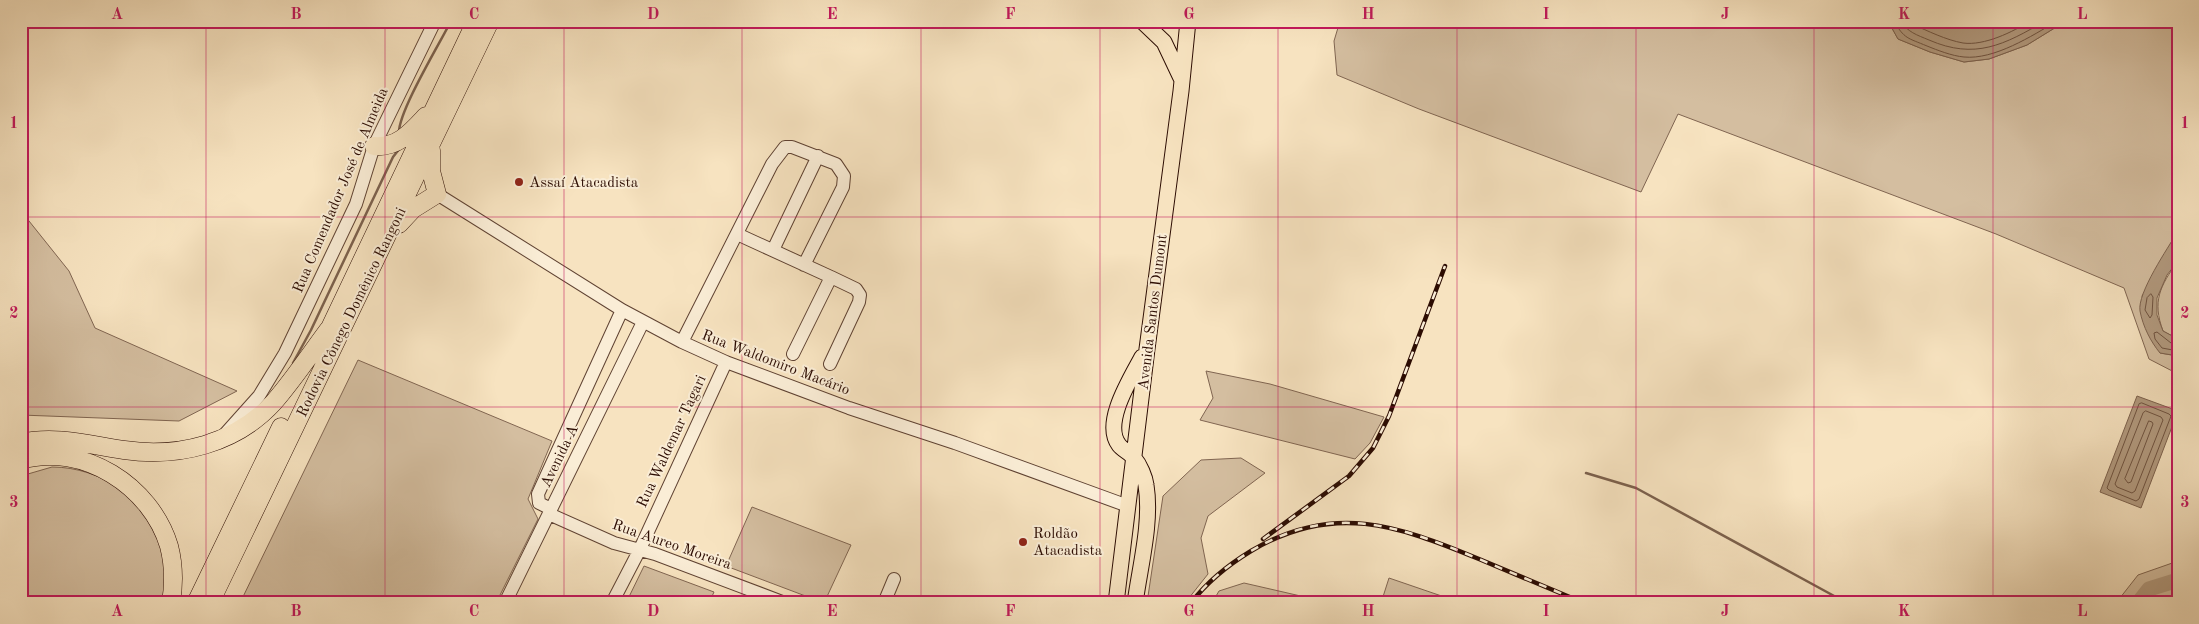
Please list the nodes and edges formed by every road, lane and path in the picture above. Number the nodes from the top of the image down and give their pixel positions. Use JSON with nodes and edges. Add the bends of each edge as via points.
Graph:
{"nodes":[{"id":1,"x":435,"y":21,"type":"edge"},
{"id":2,"x":476,"y":21,"type":"edge"},
{"id":3,"x":490,"y":21,"type":"edge"},
{"id":4,"x":1142,"y":21,"type":"edge"},
{"id":5,"x":1188,"y":21,"type":"edge"},
{"id":6,"x":1182,"y":80,"type":"junction"},
{"id":7,"x":436,"y":105,"type":"junction"},
{"id":8,"x":431,"y":144,"type":"junction"},
{"id":9,"x":374,"y":146,"type":"junction"},
{"id":10,"x":818,"y":156,"type":"junction"},
{"id":11,"x":437,"y":194,"type":"junction"},
{"id":12,"x":737,"y":234,"type":"junction"},
{"id":13,"x":385,"y":241,"type":"junction"},
{"id":14,"x":774,"y":250,"type":"junction"},
{"id":15,"x":804,"y":264,"type":"junction"},
{"id":16,"x":831,"y":277,"type":"junction"},
{"id":17,"x":622,"y":310,"type":"junction"},
{"id":18,"x":643,"y":322,"type":"junction"},
{"id":19,"x":329,"y":329,"type":"junction"},
{"id":20,"x":682,"y":342,"type":"junction"},
{"id":21,"x":1146,"y":349,"type":"junction"},
{"id":22,"x":792,"y":354,"type":"dead end"},
{"id":23,"x":726,"y":362,"type":"junction"},
{"id":24,"x":830,"y":364,"type":"dead end"},
{"id":25,"x":590,"y":380,"type":"junction"},
{"id":26,"x":610,"y":390,"type":"junction"},
{"id":27,"x":568,"y":428,"type":"junction"},
{"id":28,"x":587,"y":436,"type":"junction"},
{"id":29,"x":218,"y":441,"type":"junction"},
{"id":30,"x":21,"y":443,"type":"edge"},
{"id":31,"x":1134,"y":458,"type":"junction"},
{"id":32,"x":21,"y":460,"type":"edge"},
{"id":33,"x":1128,"y":506,"type":"junction"},
{"id":34,"x":550,"y":512,"type":"junction"},
{"id":35,"x":640,"y":550,"type":"junction"},
{"id":36,"x":894,"y":579,"type":"dead end"},
{"id":37,"x":171,"y":603,"type":"edge"},
{"id":38,"x":196,"y":603,"type":"edge"},
{"id":39,"x":210,"y":603,"type":"edge"},
{"id":40,"x":505,"y":603,"type":"edge"},
{"id":41,"x":612,"y":603,"type":"edge"},
{"id":42,"x":785,"y":603,"type":"edge"},
{"id":43,"x":884,"y":603,"type":"edge"},
{"id":44,"x":1116,"y":603,"type":"edge"},
{"id":45,"x":1135,"y":603,"type":"edge"}],
"edges":[{"from":1,"to":9,"type":"street","name":"Rua Comendador José de Almeida"},
{"from":2,"to":7,"type":"highway","name":"Rodovia Cônego Domênico Rangoni"},
{"from":3,"to":8,"type":"highway","name":"Rodovia Cônego Domênico Rangoni"},
{"from":4,"to":6,"type":"main road","via":[[1164,42]]},
{"from":5,"to":6,"type":"main road","name":"Avenida Santos Dumont"},
{"from":6,"to":21,"type":"main road","name":"Avenida Santos Dumont"},
{"from":7,"to":9,"type":"highway","via":[[404,138],[388,146]]},
{"from":7,"to":19,"type":"highway","name":"Rodovia Cônego Domênico Rangoni"},
{"from":8,"to":11,"type":"highway","via":[[431,171]]},
{"from":8,"to":13,"type":"highway","name":"Rodovia Cônego Domênico Rangoni"},
{"from":9,"to":29,"type":"street","name":"Rua Comendador José de Almeida","via":[[356,204],[281,361],[259,396]]},
{"from":10,"to":12,"type":"street","via":[[784,147]]},
{"from":10,"to":14,"type":"street"},
{"from":10,"to":15,"type":"street","via":[[836,164],[844,176],[842,187]]},
{"from":11,"to":13,"type":"highway","via":[[413,209]]},
{"from":11,"to":17,"type":"street","name":"Rua Waldomiro Macário"},
{"from":12,"to":14,"type":"street"},
{"from":12,"to":20,"type":"street"},
{"from":13,"to":39,"type":"highway","name":"Rodovia Cônego Domênico Rangoni"},
{"from":14,"to":15,"type":"street"},
{"from":15,"to":16,"type":"street"},
{"from":16,"to":22,"type":"street"},
{"from":16,"to":24,"type":"street","via":[[856,289],[860,295]]},
{"from":17,"to":18,"type":"street","name":"Rua Waldomiro Macário"},
{"from":17,"to":25,"type":"street","name":"Avenida A"},
{"from":18,"to":20,"type":"street","name":"Rua Waldomiro Macário"},
{"from":18,"to":26,"type":"street","name":"Avenida A"},
{"from":19,"to":29,"type":"highway","via":[[273,403]]},
{"from":19,"to":38,"type":"highway","name":"Rodovia Cônego Domênico Rangoni"},
{"from":20,"to":23,"type":"street","name":"Rua Waldomiro Macário"},
{"from":21,"to":31,"type":"main road","name":"Avenida Santos Dumont"},
{"from":21,"to":31,"type":"main road","via":[[1122,396],[1114,428],[1120,446]]},
{"from":23,"to":33,"type":"street","name":"Rua Waldomiro Macário"},
{"from":23,"to":35,"type":"street","name":"Rua Waldemar Tagari"},
{"from":25,"to":26,"type":"street"},
{"from":25,"to":27,"type":"street","name":"Avenida A"},
{"from":26,"to":28,"type":"street","name":"Avenida A"},
{"from":27,"to":28,"type":"street"},
{"from":27,"to":34,"type":"street","name":"Avenida A","via":[[538,494],[539,503]]},
{"from":28,"to":34,"type":"street","name":"Avenida A"},
{"from":29,"to":30,"type":"highway","via":[[162,453],[60,440]]},
{"from":31,"to":33,"type":"main road","name":"Avenida Santos Dumont"},
{"from":31,"to":45,"type":"main road","via":[[1146,483],[1148,509]]},
{"from":32,"to":37,"type":"highway","via":[[42,456],[76,458],[114,476],[136,492],[161,526],[169,546],[174,585]]},
{"from":33,"to":44,"type":"main road","name":"Avenida Santos Dumont"},
{"from":34,"to":35,"type":"street","name":"Rua Aureo Moreira","via":[[614,543]]},
{"from":34,"to":40,"type":"street"},
{"from":35,"to":41,"type":"street","name":"Rua Waldemar Tagari"},
{"from":35,"to":42,"type":"street","name":"Rua Aureo Moreira"},
{"from":36,"to":43,"type":"street"}]}
